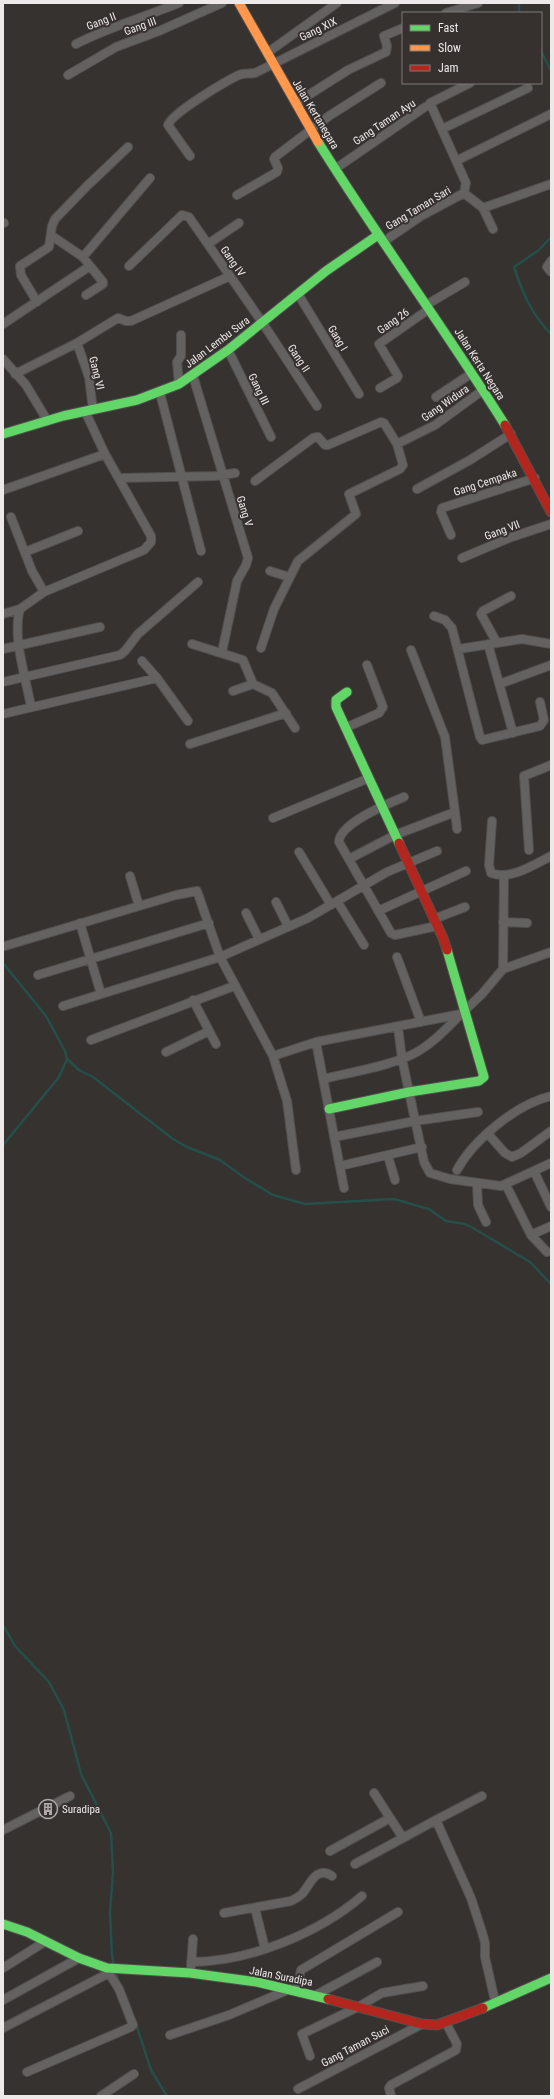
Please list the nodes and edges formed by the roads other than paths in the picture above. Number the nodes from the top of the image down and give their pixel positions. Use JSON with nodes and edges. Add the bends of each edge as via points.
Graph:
{"nodes":[{"id":1,"x":180,"y":3,"type":"edge"},
{"id":2,"x":222,"y":3,"type":"edge"},
{"id":3,"x":239,"y":3,"type":"edge"},
{"id":4,"x":337,"y":3,"type":"edge"},
{"id":5,"x":395,"y":3,"type":"edge"},
{"id":6,"x":478,"y":3,"type":"edge"},
{"id":7,"x":449,"y":12,"type":"edge"},
{"id":8,"x":402,"y":28,"type":"edge"},
{"id":9,"x":76,"y":44,"type":"dead end"},
{"id":10,"x":267,"y":52,"type":"junction"},
{"id":11,"x":273,"y":63,"type":"junction"},
{"id":12,"x":68,"y":75,"type":"dead end"},
{"id":13,"x":381,"y":83,"type":"dead end"},
{"id":14,"x":468,"y":84,"type":"edge"},
{"id":15,"x":528,"y":88,"type":"dead end"},
{"id":16,"x":296,"y":103,"type":"junction"},
{"id":17,"x":425,"y":107,"type":"dead end"},
{"id":18,"x":551,"y":114,"type":"edge"},
{"id":19,"x":442,"y":129,"type":"junction"},
{"id":20,"x":311,"y":130,"type":"junction"},
{"id":21,"x":128,"y":148,"type":"dead end"},
{"id":22,"x":190,"y":156,"type":"dead end"},
{"id":23,"x":456,"y":161,"type":"junction"},
{"id":24,"x":336,"y":169,"type":"junction"},
{"id":25,"x":150,"y":178,"type":"dead end"},
{"id":26,"x":551,"y":184,"type":"edge"},
{"id":27,"x":464,"y":193,"type":"junction"},
{"id":28,"x":237,"y":195,"type":"dead end"},
{"id":29,"x":483,"y":208,"type":"junction"},
{"id":30,"x":239,"y":223,"type":"dead end"},
{"id":31,"x":493,"y":228,"type":"dead end"},
{"id":32,"x":52,"y":236,"type":"junction"},
{"id":33,"x":381,"y":238,"type":"junction"},
{"id":34,"x":208,"y":244,"type":"junction"},
{"id":35,"x":83,"y":257,"type":"junction"},
{"id":36,"x":551,"y":261,"type":"edge"},
{"id":37,"x":90,"y":266,"type":"junction"},
{"id":38,"x":129,"y":266,"type":"dead end"},
{"id":39,"x":551,"y":272,"type":"edge"},
{"id":40,"x":230,"y":276,"type":"junction"},
{"id":41,"x":465,"y":282,"type":"dead end"},
{"id":42,"x":298,"y":294,"type":"junction"},
{"id":43,"x":86,"y":296,"type":"dead end"},
{"id":44,"x":37,"y":302,"type":"junction"},
{"id":45,"x":428,"y":307,"type":"junction"},
{"id":46,"x":262,"y":322,"type":"junction"},
{"id":47,"x":3,"y":324,"type":"edge"},
{"id":48,"x":181,"y":335,"type":"dead end"},
{"id":49,"x":77,"y":343,"type":"junction"},
{"id":50,"x":228,"y":350,"type":"junction"},
{"id":51,"x":4,"y":361,"type":"edge"},
{"id":52,"x":472,"y":373,"type":"junction"},
{"id":53,"x":15,"y":374,"type":"junction"},
{"id":54,"x":193,"y":376,"type":"junction"},
{"id":55,"x":180,"y":384,"type":"junction"},
{"id":56,"x":380,"y":388,"type":"dead end"},
{"id":57,"x":483,"y":390,"type":"junction"},
{"id":58,"x":160,"y":393,"type":"junction"},
{"id":59,"x":359,"y":394,"type":"dead end"},
{"id":60,"x":436,"y":397,"type":"dead end"},
{"id":61,"x":317,"y":406,"type":"dead end"},
{"id":62,"x":89,"y":411,"type":"junction"},
{"id":63,"x":47,"y":420,"type":"junction"},
{"id":64,"x":3,"y":434,"type":"edge"},
{"id":65,"x":511,"y":434,"type":"junction"},
{"id":66,"x":271,"y":437,"type":"dead end"},
{"id":67,"x":397,"y":444,"type":"junction"},
{"id":68,"x":105,"y":454,"type":"junction"},
{"id":69,"x":235,"y":473,"type":"dead end"},
{"id":70,"x":222,"y":475,"type":"junction"},
{"id":71,"x":180,"y":477,"type":"junction"},
{"id":72,"x":119,"y":478,"type":"junction"},
{"id":73,"x":535,"y":478,"type":"junction"},
{"id":74,"x":255,"y":481,"type":"dead end"},
{"id":75,"x":417,"y":489,"type":"dead end"},
{"id":76,"x":3,"y":490,"type":"edge"},
{"id":77,"x":551,"y":512,"type":"edge"},
{"id":78,"x":11,"y":516,"type":"dead end"},
{"id":79,"x":551,"y":524,"type":"edge"},
{"id":80,"x":78,"y":531,"type":"dead end"},
{"id":81,"x":451,"y":535,"type":"dead end"},
{"id":82,"x":201,"y":551,"type":"dead end"},
{"id":83,"x":25,"y":552,"type":"junction"},
{"id":84,"x":462,"y":558,"type":"dead end"},
{"id":85,"x":270,"y":571,"type":"dead end"},
{"id":86,"x":289,"y":577,"type":"junction"},
{"id":87,"x":198,"y":582,"type":"dead end"},
{"id":88,"x":44,"y":592,"type":"junction"},
{"id":89,"x":511,"y":596,"type":"dead end"},
{"id":90,"x":20,"y":609,"type":"junction"},
{"id":91,"x":3,"y":614,"type":"edge"},
{"id":92,"x":434,"y":616,"type":"dead end"},
{"id":93,"x":100,"y":627,"type":"dead end"},
{"id":94,"x":497,"y":642,"type":"junction"},
{"id":95,"x":192,"y":644,"type":"dead end"},
{"id":96,"x":488,"y":644,"type":"junction"},
{"id":97,"x":551,"y":644,"type":"edge"},
{"id":98,"x":19,"y":645,"type":"junction"},
{"id":99,"x":261,"y":648,"type":"dead end"},
{"id":100,"x":3,"y":649,"type":"edge"},
{"id":101,"x":459,"y":649,"type":"junction"},
{"id":102,"x":411,"y":650,"type":"dead end"},
{"id":103,"x":222,"y":652,"type":"junction"},
{"id":104,"x":142,"y":661,"type":"dead end"},
{"id":105,"x":367,"y":665,"type":"dead end"},
{"id":106,"x":551,"y":665,"type":"edge"},
{"id":107,"x":25,"y":676,"type":"junction"},
{"id":108,"x":157,"y":678,"type":"junction"},
{"id":109,"x":3,"y":682,"type":"edge"},
{"id":110,"x":505,"y":682,"type":"dead end"},
{"id":111,"x":253,"y":684,"type":"junction"},
{"id":112,"x":233,"y":691,"type":"dead end"},
{"id":113,"x":347,"y":692,"type":"dead end"},
{"id":114,"x":540,"y":702,"type":"dead end"},
{"id":115,"x":32,"y":707,"type":"junction"},
{"id":116,"x":286,"y":713,"type":"junction"},
{"id":117,"x":3,"y":714,"type":"edge"},
{"id":118,"x":188,"y":721,"type":"dead end"},
{"id":119,"x":295,"y":728,"type":"dead end"},
{"id":120,"x":345,"y":728,"type":"junction"},
{"id":121,"x":513,"y":733,"type":"junction"},
{"id":122,"x":190,"y":744,"type":"dead end"},
{"id":123,"x":551,"y":765,"type":"edge"},
{"id":124,"x":369,"y":778,"type":"junction"},
{"id":125,"x":404,"y":797,"type":"dead end"},
{"id":126,"x":382,"y":807,"type":"junction"},
{"id":127,"x":455,"y":812,"type":"junction"},
{"id":128,"x":273,"y":818,"type":"dead end"},
{"id":129,"x":492,"y":821,"type":"dead end"},
{"id":130,"x":457,"y":829,"type":"dead end"},
{"id":131,"x":395,"y":835,"type":"junction"},
{"id":132,"x":529,"y":850,"type":"dead end"},
{"id":133,"x":437,"y":851,"type":"dead end"},
{"id":134,"x":299,"y":852,"type":"dead end"},
{"id":135,"x":551,"y":856,"type":"edge"},
{"id":136,"x":349,"y":859,"type":"junction"},
{"id":137,"x":408,"y":862,"type":"junction"},
{"id":138,"x":466,"y":871,"type":"dead end"},
{"id":139,"x":130,"y":876,"type":"dead end"},
{"id":140,"x":504,"y":876,"type":"junction"},
{"id":141,"x":364,"y":884,"type":"junction"},
{"id":142,"x":419,"y":890,"type":"junction"},
{"id":143,"x":276,"y":902,"type":"dead end"},
{"id":144,"x":334,"y":903,"type":"junction"},
{"id":145,"x":139,"y":906,"type":"junction"},
{"id":146,"x":465,"y":907,"type":"dead end"},
{"id":147,"x":378,"y":910,"type":"junction"},
{"id":148,"x":246,"y":913,"type":"dead end"},
{"id":149,"x":436,"y":922,"type":"junction"},
{"id":150,"x":503,"y":922,"type":"junction"},
{"id":151,"x":209,"y":923,"type":"junction"},
{"id":152,"x":527,"y":923,"type":"dead end"},
{"id":153,"x":80,"y":924,"type":"junction"},
{"id":154,"x":288,"y":926,"type":"junction"},
{"id":155,"x":260,"y":939,"type":"junction"},
{"id":156,"x":364,"y":945,"type":"dead end"},
{"id":157,"x":5,"y":946,"type":"dead end"},
{"id":158,"x":551,"y":952,"type":"edge"},
{"id":159,"x":397,"y":956,"type":"dead end"},
{"id":160,"x":220,"y":957,"type":"junction"},
{"id":161,"x":91,"y":959,"type":"junction"},
{"id":162,"x":503,"y":969,"type":"junction"},
{"id":163,"x":38,"y":975,"type":"dead end"},
{"id":164,"x":234,"y":986,"type":"junction"},
{"id":165,"x":101,"y":994,"type":"junction"},
{"id":166,"x":193,"y":1000,"type":"junction"},
{"id":167,"x":63,"y":1006,"type":"dead end"},
{"id":168,"x":462,"y":1012,"type":"junction"},
{"id":169,"x":421,"y":1022,"type":"junction"},
{"id":170,"x":398,"y":1027,"type":"junction"},
{"id":171,"x":209,"y":1031,"type":"junction"},
{"id":172,"x":91,"y":1040,"type":"dead end"},
{"id":173,"x":316,"y":1042,"type":"junction"},
{"id":174,"x":216,"y":1044,"type":"dead end"},
{"id":175,"x":166,"y":1052,"type":"dead end"},
{"id":176,"x":273,"y":1056,"type":"junction"},
{"id":177,"x":402,"y":1059,"type":"junction"},
{"id":178,"x":323,"y":1079,"type":"junction"},
{"id":179,"x":409,"y":1092,"type":"junction"},
{"id":180,"x":551,"y":1096,"type":"edge"},
{"id":181,"x":329,"y":1109,"type":"junction"},
{"id":182,"x":478,"y":1112,"type":"dead end"},
{"id":183,"x":415,"y":1121,"type":"junction"},
{"id":184,"x":551,"y":1131,"type":"edge"},
{"id":185,"x":488,"y":1134,"type":"junction"},
{"id":186,"x":334,"y":1137,"type":"junction"},
{"id":187,"x":422,"y":1147,"type":"junction"},
{"id":188,"x":388,"y":1156,"type":"junction"},
{"id":189,"x":551,"y":1163,"type":"edge"},
{"id":190,"x":340,"y":1166,"type":"junction"},
{"id":191,"x":296,"y":1170,"type":"dead end"},
{"id":192,"x":458,"y":1170,"type":"dead end"},
{"id":193,"x":534,"y":1171,"type":"junction"},
{"id":194,"x":395,"y":1180,"type":"dead end"},
{"id":195,"x":477,"y":1184,"type":"junction"},
{"id":196,"x":506,"y":1185,"type":"junction"},
{"id":197,"x":344,"y":1188,"type":"dead end"},
{"id":198,"x":551,"y":1206,"type":"edge"},
{"id":199,"x":486,"y":1222,"type":"dead end"},
{"id":200,"x":551,"y":1226,"type":"edge"},
{"id":201,"x":531,"y":1235,"type":"junction"},
{"id":202,"x":547,"y":1252,"type":"dead end"},
{"id":203,"x":374,"y":1793,"type":"dead end"},
{"id":204,"x":70,"y":1796,"type":"dead end"},
{"id":205,"x":482,"y":1796,"type":"dead end"},
{"id":206,"x":390,"y":1818,"type":"junction"},
{"id":207,"x":436,"y":1820,"type":"junction"},
{"id":208,"x":3,"y":1830,"type":"edge"},
{"id":209,"x":403,"y":1838,"type":"junction"},
{"id":210,"x":330,"y":1851,"type":"dead end"},
{"id":211,"x":355,"y":1864,"type":"dead end"},
{"id":212,"x":332,"y":1876,"type":"dead end"},
{"id":213,"x":362,"y":1896,"type":"dead end"},
{"id":214,"x":255,"y":1908,"type":"junction"},
{"id":215,"x":398,"y":1912,"type":"dead end"},
{"id":216,"x":224,"y":1913,"type":"dead end"},
{"id":217,"x":3,"y":1924,"type":"edge"},
{"id":218,"x":193,"y":1939,"type":"dead end"},
{"id":219,"x":46,"y":1941,"type":"junction"},
{"id":220,"x":264,"y":1949,"type":"junction"},
{"id":221,"x":79,"y":1958,"type":"junction"},
{"id":222,"x":191,"y":1962,"type":"junction"},
{"id":223,"x":377,"y":1962,"type":"dead end"},
{"id":224,"x":3,"y":1968,"type":"edge"},
{"id":225,"x":108,"y":1970,"type":"junction"},
{"id":226,"x":190,"y":1974,"type":"junction"},
{"id":227,"x":551,"y":1978,"type":"edge"},
{"id":228,"x":424,"y":1986,"type":"dead end"},
{"id":229,"x":294,"y":1989,"type":"junction"},
{"id":230,"x":316,"y":1995,"type":"junction"},
{"id":231,"x":3,"y":2000,"type":"edge"},
{"id":232,"x":495,"y":2001,"type":"junction"},
{"id":233,"x":358,"y":2007,"type":"junction"},
{"id":234,"x":446,"y":2023,"type":"junction"},
{"id":235,"x":422,"y":2024,"type":"junction"},
{"id":236,"x":3,"y":2028,"type":"edge"},
{"id":237,"x":170,"y":2035,"type":"dead end"},
{"id":238,"x":310,"y":2056,"type":"dead end"},
{"id":239,"x":27,"y":2072,"type":"dead end"},
{"id":240,"x":134,"y":2074,"type":"dead end"},
{"id":241,"x":298,"y":2089,"type":"dead end"},
{"id":242,"x":101,"y":2096,"type":"edge"},
{"id":243,"x":391,"y":2096,"type":"edge"}],
"edges":[{"from":1,"to":9,"type":"street","name":"Gang II","via":[[116,28],[101,31]]},
{"from":2,"to":12,"type":"street","name":"Gang III","via":[[116,47]]},
{"from":3,"to":10,"type":"street","name":"Jalan Kertanegara"},
{"from":4,"to":10,"type":"street"},
{"from":5,"to":11,"type":"street","name":"Gang XIX"},
{"from":6,"to":7,"type":"street"},
{"from":8,"to":16,"type":"street","via":[[384,36],[386,52],[348,70]]},
{"from":10,"to":11,"type":"street","name":"Jalan Kertanegara"},
{"from":11,"to":16,"type":"street","name":"Jalan Kertanegara"},
{"from":11,"to":22,"type":"street","name":"Gang XIX","via":[[255,73],[241,75],[218,86],[169,121],[169,127]]},
{"from":13,"to":20,"type":"street"},
{"from":14,"to":19,"type":"street","via":[[430,102]]},
{"from":15,"to":19,"type":"street"},
{"from":16,"to":20,"type":"street","name":"Jalan Kertanegara"},
{"from":17,"to":24,"type":"street","name":"Gang Taman Ayu"},
{"from":18,"to":23,"type":"street"},
{"from":19,"to":23,"type":"street"},
{"from":20,"to":24,"type":"street","name":"Jalan Kertanegara"},
{"from":20,"to":28,"type":"street","via":[[275,157],[277,172]]},
{"from":21,"to":32,"type":"street","via":[[88,185],[56,220],[52,226]]},
{"from":23,"to":27,"type":"street","via":[[466,183]]},
{"from":24,"to":33,"type":"street","name":"Jalan Kertanegara"},
{"from":25,"to":35,"type":"street"},
{"from":26,"to":29,"type":"street"},
{"from":27,"to":29,"type":"street"},
{"from":27,"to":33,"type":"street","name":"Gang Taman Sari"},
{"from":29,"to":31,"type":"street"},
{"from":30,"to":34,"type":"street"},
{"from":32,"to":35,"type":"street"},
{"from":32,"to":44,"type":"street","via":[[47,250],[19,268]]},
{"from":33,"to":42,"type":"street","name":"Jalan Lembu Sura","via":[[355,250]]},
{"from":33,"to":45,"type":"street","name":"Jalan Kerta Negara"},
{"from":34,"to":38,"type":"street","name":"Gang IV","via":[[189,217],[184,215]]},
{"from":34,"to":40,"type":"street","name":"Gang IV"},
{"from":35,"to":37,"type":"street"},
{"from":36,"to":39,"type":"street","via":[[547,267]]},
{"from":37,"to":43,"type":"street","via":[[103,284]]},
{"from":37,"to":44,"type":"street"},
{"from":40,"to":46,"type":"street","name":"Gang IV"},
{"from":40,"to":49,"type":"street","via":[[131,321],[118,318]]},
{"from":41,"to":45,"type":"street"},
{"from":42,"to":46,"type":"street","name":"Jalan Lembu Sura"},
{"from":42,"to":59,"type":"street","name":"Gang I"},
{"from":44,"to":47,"type":"street"},
{"from":45,"to":52,"type":"street","name":"Jalan Kerta Negara"},
{"from":45,"to":56,"type":"street","name":"Gang 26","via":[[380,344],[398,376]]},
{"from":46,"to":50,"type":"street","name":"Jalan Lembu Sura"},
{"from":46,"to":61,"type":"street","name":"Gang II"},
{"from":48,"to":55,"type":"street","via":[[180,356],[177,362]]},
{"from":49,"to":53,"type":"street"},
{"from":49,"to":62,"type":"street","name":"Gang VI","via":[[89,377]]},
{"from":50,"to":54,"type":"street","name":"Jalan Lembu Sura"},
{"from":50,"to":66,"type":"street","name":"Gang III"},
{"from":51,"to":53,"type":"street"},
{"from":52,"to":57,"type":"street","name":"Jalan Kerta Negara"},
{"from":52,"to":60,"type":"street"},
{"from":53,"to":63,"type":"street","via":[[26,385]]},
{"from":54,"to":55,"type":"street","name":"Jalan Lembu Sura"},
{"from":54,"to":70,"type":"street","name":"Gang V"},
{"from":55,"to":58,"type":"street","name":"Jalan Lembu Sura"},
{"from":57,"to":65,"type":"street","name":"Jalan Kerta Negara"},
{"from":57,"to":67,"type":"street","name":"Gang Widura","via":[[435,426]]},
{"from":58,"to":62,"type":"street","name":"Jalan Lembu Sura"},
{"from":58,"to":71,"type":"street"},
{"from":62,"to":63,"type":"street","name":"Jalan Lembu Sura"},
{"from":62,"to":68,"type":"street","name":"Gang VI"},
{"from":63,"to":64,"type":"street","name":"Jalan Lembu Sura"},
{"from":65,"to":73,"type":"street","name":"Jalan Kerta Negara"},
{"from":65,"to":75,"type":"street"},
{"from":67,"to":74,"type":"street","via":[[384,423],[380,422],[328,445],[315,437]]},
{"from":67,"to":86,"type":"street","via":[[403,467],[349,494],[356,514],[303,555]]},
{"from":68,"to":72,"type":"street","name":"Gang VI"},
{"from":68,"to":76,"type":"street"},
{"from":69,"to":70,"type":"street"},
{"from":70,"to":71,"type":"street"},
{"from":70,"to":103,"type":"street","name":"Gang V","via":[[248,562],[237,581]]},
{"from":71,"to":72,"type":"street"},
{"from":71,"to":82,"type":"street"},
{"from":72,"to":88,"type":"street","name":"Gang VI","via":[[151,536],[148,547]]},
{"from":73,"to":77,"type":"street","name":"Jalan Kerta Negara"},
{"from":73,"to":81,"type":"street","name":"Gang Cempaka","via":[[442,508],[441,512]]},
{"from":78,"to":83,"type":"street"},
{"from":79,"to":84,"type":"street","name":"Gang VII"},
{"from":80,"to":83,"type":"street"},
{"from":83,"to":88,"type":"street"},
{"from":85,"to":86,"type":"street"},
{"from":86,"to":99,"type":"street","via":[[274,609]]},
{"from":87,"to":107,"type":"street","via":[[138,634],[120,655]]},
{"from":88,"to":90,"type":"street"},
{"from":89,"to":94,"type":"street","via":[[480,614]]},
{"from":90,"to":91,"type":"street"},
{"from":90,"to":98,"type":"street","via":[[17,620]]},
{"from":92,"to":101,"type":"street","via":[[450,623]]},
{"from":93,"to":98,"type":"street"},
{"from":94,"to":96,"type":"street"},
{"from":94,"to":97,"type":"street","via":[[522,639]]},
{"from":95,"to":103,"type":"street"},
{"from":96,"to":101,"type":"street"},
{"from":96,"to":121,"type":"street"},
{"from":98,"to":100,"type":"street"},
{"from":98,"to":107,"type":"street"},
{"from":101,"to":121,"type":"street","via":[[480,739],[486,741]]},
{"from":102,"to":127,"type":"street","via":[[445,737]]},
{"from":103,"to":111,"type":"street","via":[[243,660]]},
{"from":104,"to":108,"type":"street"},
{"from":105,"to":120,"type":"street","via":[[382,702],[382,709],[379,713]]},
{"from":106,"to":110,"type":"street"},
{"from":107,"to":109,"type":"street"},
{"from":107,"to":115,"type":"street"},
{"from":108,"to":115,"type":"street"},
{"from":108,"to":118,"type":"street"},
{"from":111,"to":112,"type":"street"},
{"from":111,"to":116,"type":"street","via":[[272,693]]},
{"from":113,"to":120,"type":"street","via":[[335,701]]},
{"from":114,"to":121,"type":"street","via":[[543,723]]},
{"from":115,"to":117,"type":"street"},
{"from":116,"to":119,"type":"street"},
{"from":116,"to":122,"type":"street"},
{"from":120,"to":124,"type":"street"},
{"from":123,"to":132,"type":"street","via":[[524,776]]},
{"from":124,"to":126,"type":"street"},
{"from":124,"to":128,"type":"street"},
{"from":125,"to":126,"type":"street"},
{"from":126,"to":131,"type":"street"},
{"from":126,"to":136,"type":"street","via":[[363,817],[340,836],[339,842]]},
{"from":127,"to":130,"type":"street"},
{"from":127,"to":131,"type":"street"},
{"from":129,"to":140,"type":"street","via":[[489,872]]},
{"from":131,"to":136,"type":"street"},
{"from":131,"to":137,"type":"street"},
{"from":133,"to":137,"type":"street"},
{"from":134,"to":144,"type":"street"},
{"from":135,"to":140,"type":"street"},
{"from":136,"to":141,"type":"street"},
{"from":137,"to":141,"type":"street"},
{"from":137,"to":142,"type":"street"},
{"from":138,"to":142,"type":"street"},
{"from":139,"to":145,"type":"street"},
{"from":140,"to":150,"type":"street"},
{"from":141,"to":144,"type":"street"},
{"from":141,"to":147,"type":"street"},
{"from":142,"to":147,"type":"street"},
{"from":142,"to":149,"type":"street"},
{"from":143,"to":154,"type":"street"},
{"from":144,"to":154,"type":"street"},
{"from":144,"to":156,"type":"street"},
{"from":145,"to":151,"type":"street","via":[[197,891]]},
{"from":145,"to":153,"type":"street"},
{"from":146,"to":149,"type":"street"},
{"from":147,"to":149,"type":"street","via":[[391,933],[395,935]]},
{"from":148,"to":155,"type":"street"},
{"from":149,"to":168,"type":"street","via":[[446,946]]},
{"from":150,"to":152,"type":"street"},
{"from":150,"to":162,"type":"street"},
{"from":151,"to":160,"type":"street"},
{"from":151,"to":161,"type":"street"},
{"from":153,"to":157,"type":"street"},
{"from":153,"to":161,"type":"street"},
{"from":154,"to":155,"type":"street"},
{"from":155,"to":160,"type":"street"},
{"from":158,"to":162,"type":"street"},
{"from":159,"to":169,"type":"street"},
{"from":160,"to":164,"type":"street"},
{"from":160,"to":165,"type":"street"},
{"from":161,"to":163,"type":"street"},
{"from":161,"to":165,"type":"street"},
{"from":162,"to":168,"type":"street","via":[[482,994]]},
{"from":164,"to":166,"type":"street"},
{"from":164,"to":176,"type":"street"},
{"from":165,"to":167,"type":"street"},
{"from":166,"to":171,"type":"street"},
{"from":166,"to":172,"type":"street"},
{"from":168,"to":169,"type":"street"},
{"from":168,"to":177,"type":"street","via":[[436,1039]]},
{"from":168,"to":179,"type":"street","via":[[484,1075],[483,1079],[479,1082]]},
{"from":169,"to":170,"type":"street"},
{"from":170,"to":173,"type":"street"},
{"from":170,"to":177,"type":"street"},
{"from":171,"to":174,"type":"street"},
{"from":171,"to":175,"type":"street"},
{"from":173,"to":176,"type":"street"},
{"from":173,"to":178,"type":"street"},
{"from":176,"to":191,"type":"street","via":[[287,1102]]},
{"from":177,"to":178,"type":"street"},
{"from":177,"to":179,"type":"street"},
{"from":178,"to":181,"type":"street"},
{"from":179,"to":181,"type":"street"},
{"from":179,"to":183,"type":"street"},
{"from":180,"to":185,"type":"street","via":[[521,1107]]},
{"from":181,"to":186,"type":"street"},
{"from":182,"to":183,"type":"street"},
{"from":183,"to":186,"type":"street"},
{"from":183,"to":187,"type":"street"},
{"from":184,"to":185,"type":"street","via":[[512,1157]]},
{"from":185,"to":192,"type":"street","via":[[468,1154]]},
{"from":186,"to":190,"type":"street"},
{"from":187,"to":188,"type":"street"},
{"from":187,"to":195,"type":"street","via":[[426,1167],[430,1173]]},
{"from":188,"to":190,"type":"street"},
{"from":188,"to":194,"type":"street"},
{"from":189,"to":193,"type":"street"},
{"from":190,"to":197,"type":"street"},
{"from":193,"to":196,"type":"street"},
{"from":193,"to":198,"type":"street"},
{"from":195,"to":196,"type":"street"},
{"from":195,"to":199,"type":"street","via":[[478,1205]]},
{"from":196,"to":201,"type":"street"},
{"from":200,"to":201,"type":"street"},
{"from":201,"to":202,"type":"street"},
{"from":203,"to":206,"type":"street"},
{"from":204,"to":208,"type":"street"},
{"from":205,"to":207,"type":"street"},
{"from":206,"to":209,"type":"street"},
{"from":206,"to":210,"type":"street"},
{"from":207,"to":209,"type":"street"},
{"from":207,"to":232,"type":"street","via":[[471,1898],[485,1943],[485,1957]]},
{"from":209,"to":211,"type":"street"},
{"from":212,"to":214,"type":"street","via":[[322,1873],[315,1875],[300,1896],[291,1901]]},
{"from":213,"to":220,"type":"street","via":[[312,1928]]},
{"from":214,"to":216,"type":"street"},
{"from":214,"to":220,"type":"street"},
{"from":215,"to":229,"type":"street","via":[[301,1970]]},
{"from":217,"to":219,"type":"street","name":"Jalan Suradipa"},
{"from":218,"to":222,"type":"street"},
{"from":219,"to":221,"type":"street","name":"Jalan Suradipa"},
{"from":219,"to":224,"type":"street"},
{"from":220,"to":222,"type":"street","via":[[233,1958]]},
{"from":221,"to":225,"type":"street","name":"Jalan Suradipa"},
{"from":221,"to":231,"type":"street"},
{"from":222,"to":226,"type":"street"},
{"from":223,"to":230,"type":"street"},
{"from":225,"to":226,"type":"street","name":"Jalan Suradipa"},
{"from":225,"to":236,"type":"street"},
{"from":225,"to":239,"type":"street","via":[[119,1989],[133,2025]]},
{"from":226,"to":229,"type":"street","name":"Jalan Suradipa"},
{"from":227,"to":232,"type":"street","name":"Jalan Suradipa"},
{"from":228,"to":233,"type":"street","via":[[388,1991]]},
{"from":229,"to":230,"type":"street","name":"Jalan Suradipa"},
{"from":229,"to":237,"type":"street"},
{"from":230,"to":233,"type":"street","name":"Jalan Suradipa"},
{"from":232,"to":234,"type":"street","name":"Jalan Suradipa"},
{"from":233,"to":235,"type":"street","name":"Jalan Suradipa"},
{"from":233,"to":238,"type":"street","via":[[302,2034]]},
{"from":234,"to":235,"type":"street","name":"Jalan Suradipa"},
{"from":234,"to":243,"type":"street","via":[[457,2048],[391,2085]]},
{"from":235,"to":241,"type":"street","name":"Gang Taman Suci"},
{"from":240,"to":242,"type":"street"}]}
